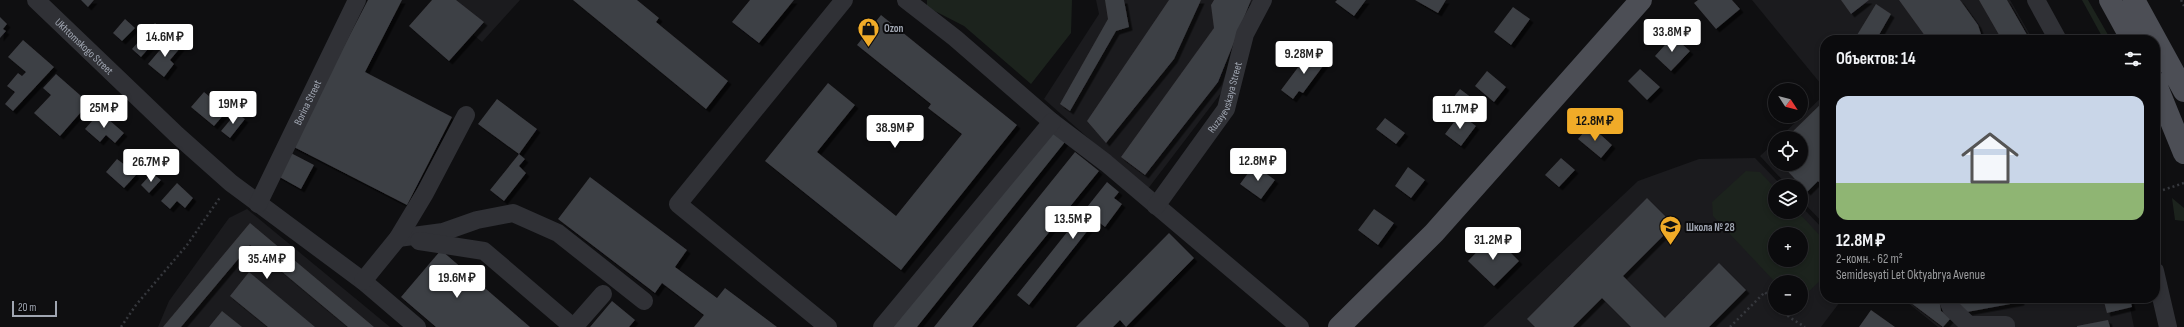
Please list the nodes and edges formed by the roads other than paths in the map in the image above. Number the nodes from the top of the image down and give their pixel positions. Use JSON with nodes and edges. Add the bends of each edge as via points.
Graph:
{"nodes":[{"id":1,"x":36,"y":0,"type":"edge"},
{"id":2,"x":357,"y":0,"type":"edge"},
{"id":3,"x":844,"y":0,"type":"edge"},
{"id":4,"x":906,"y":0,"type":"edge"},
{"id":5,"x":1263,"y":0,"type":"edge"},
{"id":6,"x":1641,"y":0,"type":"edge"},
{"id":7,"x":2036,"y":0,"type":"edge"},
{"id":8,"x":2110,"y":0,"type":"edge"},
{"id":9,"x":2134,"y":0,"type":"edge"},
{"id":10,"x":2055,"y":35,"type":"edge"},
{"id":11,"x":2129,"y":35,"type":"edge"},
{"id":12,"x":2153,"y":35,"type":"edge"},
{"id":13,"x":2160,"y":47,"type":"edge"},
{"id":14,"x":2184,"y":91,"type":"edge"},
{"id":15,"x":2160,"y":94,"type":"edge"},
{"id":16,"x":466,"y":114,"type":"dead end"},
{"id":17,"x":1052,"y":122,"type":"junction"},
{"id":18,"x":2184,"y":153,"type":"edge"},
{"id":19,"x":258,"y":204,"type":"junction"},
{"id":20,"x":1156,"y":206,"type":"junction"},
{"id":21,"x":398,"y":238,"type":"junction"},
{"id":22,"x":363,"y":281,"type":"junction"},
{"id":23,"x":2160,"y":293,"type":"edge"},
{"id":24,"x":603,"y":294,"type":"dead end"},
{"id":25,"x":644,"y":301,"type":"dead end"},
{"id":26,"x":1949,"y":303,"type":"edge"},
{"id":27,"x":417,"y":327,"type":"edge"},
{"id":28,"x":574,"y":327,"type":"edge"},
{"id":29,"x":828,"y":327,"type":"edge"},
{"id":30,"x":882,"y":327,"type":"edge"},
{"id":31,"x":1300,"y":327,"type":"edge"},
{"id":32,"x":1339,"y":327,"type":"edge"},
{"id":33,"x":2006,"y":327,"type":"edge"},
{"id":34,"x":2168,"y":327,"type":"edge"}],
"edges":[{"from":1,"to":19,"type":"street","name":"Ukhtomskogo Street","via":[[177,135]]},
{"from":2,"to":19,"type":"street","name":"Borina Street"},
{"from":3,"to":29,"type":"street","via":[[678,204]]},
{"from":4,"to":17,"type":"street","via":[[955,38]]},
{"from":5,"to":20,"type":"street","name":"Ruzayevskaya Street","via":[[1246,34],[1226,109]]},
{"from":6,"to":32,"type":"main road","via":[[1434,234]]},
{"from":7,"to":10,"type":"street"},
{"from":8,"to":11,"type":"main road"},
{"from":9,"to":12,"type":"main road"},
{"from":13,"to":14,"type":"main road"},
{"from":15,"to":18,"type":"main road"},
{"from":16,"to":21,"type":"street","via":[[425,193]]},
{"from":17,"to":20,"type":"street","via":[[1106,163]]},
{"from":17,"to":30,"type":"street"},
{"from":19,"to":22,"type":"street","name":"Ukhtomskogo Street"},
{"from":20,"to":31,"type":"street"},
{"from":21,"to":22,"type":"street"},
{"from":21,"to":25,"type":"street","via":[[443,232],[478,220],[513,213],[558,234]]},
{"from":21,"to":28,"type":"street","via":[[484,251]]},
{"from":22,"to":27,"type":"street","name":"Ukhtomskogo Street"},
{"from":23,"to":34,"type":"street"},
{"from":24,"to":28,"type":"street"},
{"from":26,"to":33,"type":"street","via":[[1969,326]]}]}
